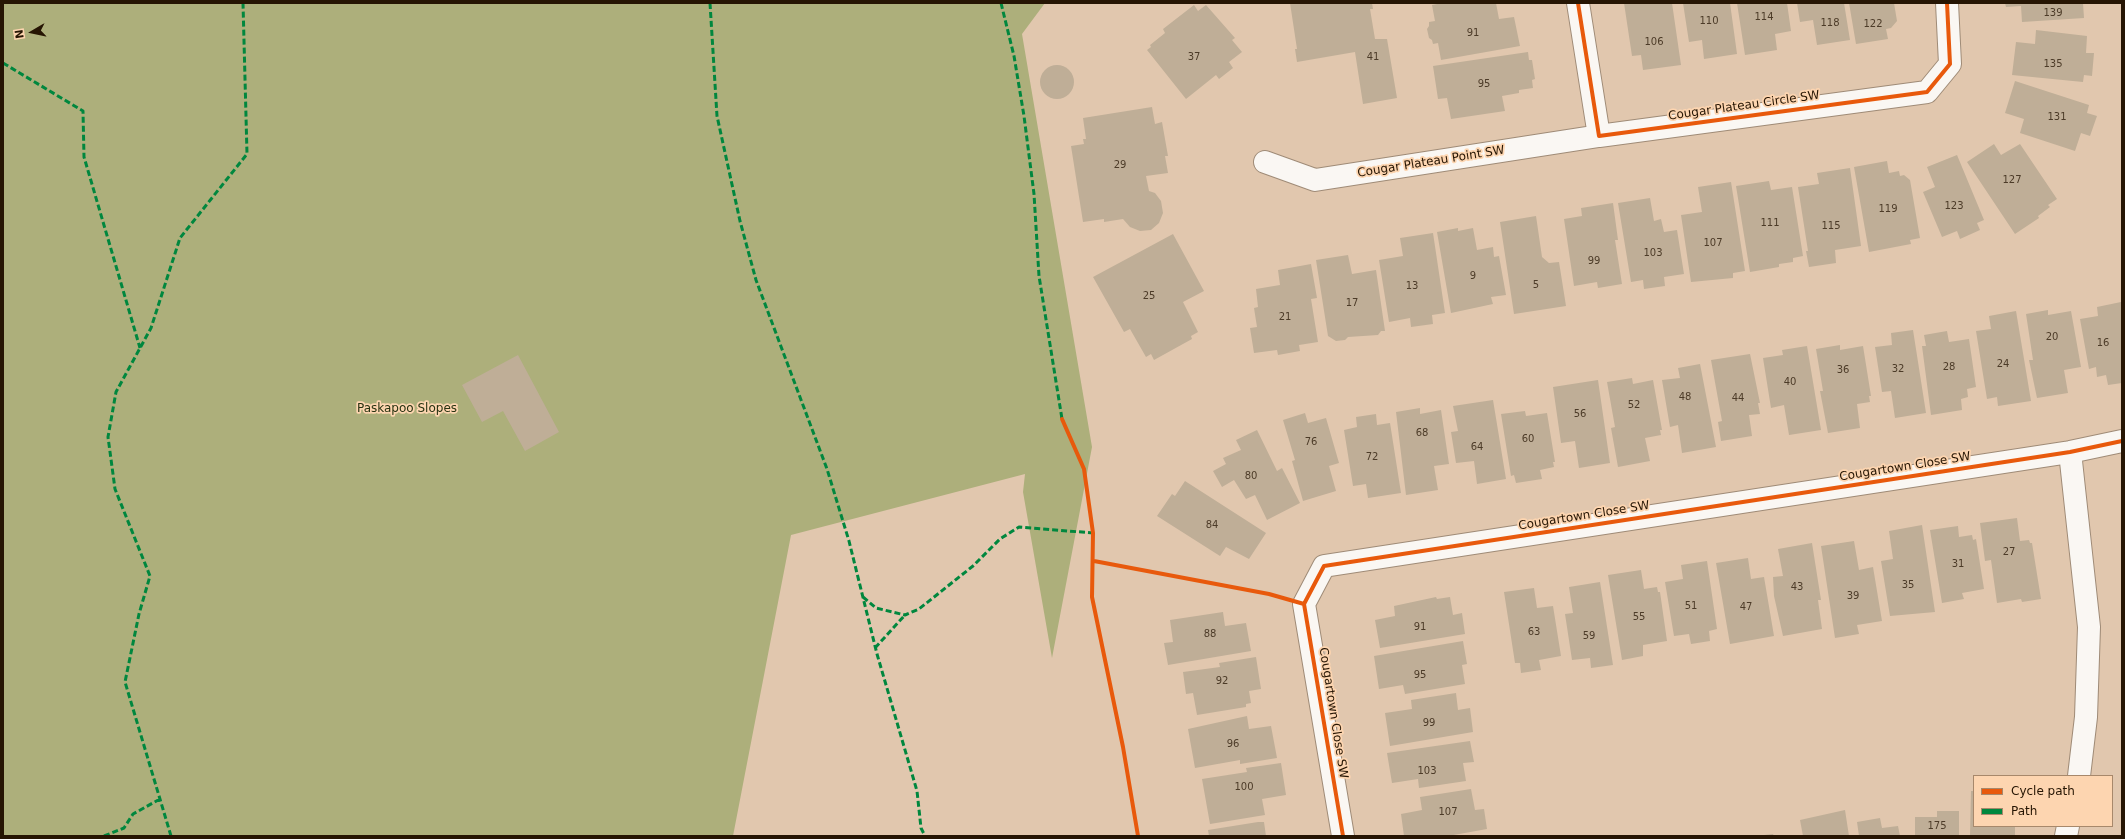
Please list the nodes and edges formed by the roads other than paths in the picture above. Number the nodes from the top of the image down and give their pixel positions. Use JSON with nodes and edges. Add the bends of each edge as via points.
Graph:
{"nodes":[{"id":1,"x":1578,"y":3,"type":"edge"},
{"id":2,"x":1947,"y":3,"type":"edge"},
{"id":3,"x":1600,"y":136,"type":"junction"},
{"id":4,"x":1265,"y":162,"type":"dead end"},
{"id":5,"x":2122,"y":441,"type":"edge"},
{"id":6,"x":2070,"y":452,"type":"junction"},
{"id":7,"x":2078,"y":775,"type":"edge"},
{"id":8,"x":1343,"y":836,"type":"edge"}],
"edges":[{"from":1,"to":3,"type":"street"},
{"from":2,"to":3,"type":"street","name":"Cougar Plateau Circle SW","via":[[1950,64],[1927,92]]},
{"from":3,"to":4,"type":"street","name":"Cougar Plateau Point SW","via":[[1315,180]]},
{"from":5,"to":6,"type":"street","name":"Cougartown Close SW"},
{"from":6,"to":7,"type":"street","via":[[2089,627],[2086,717]]},
{"from":6,"to":8,"type":"street","name":"Cougartown Close SW","via":[[1324,566],[1304,604]]}]}
